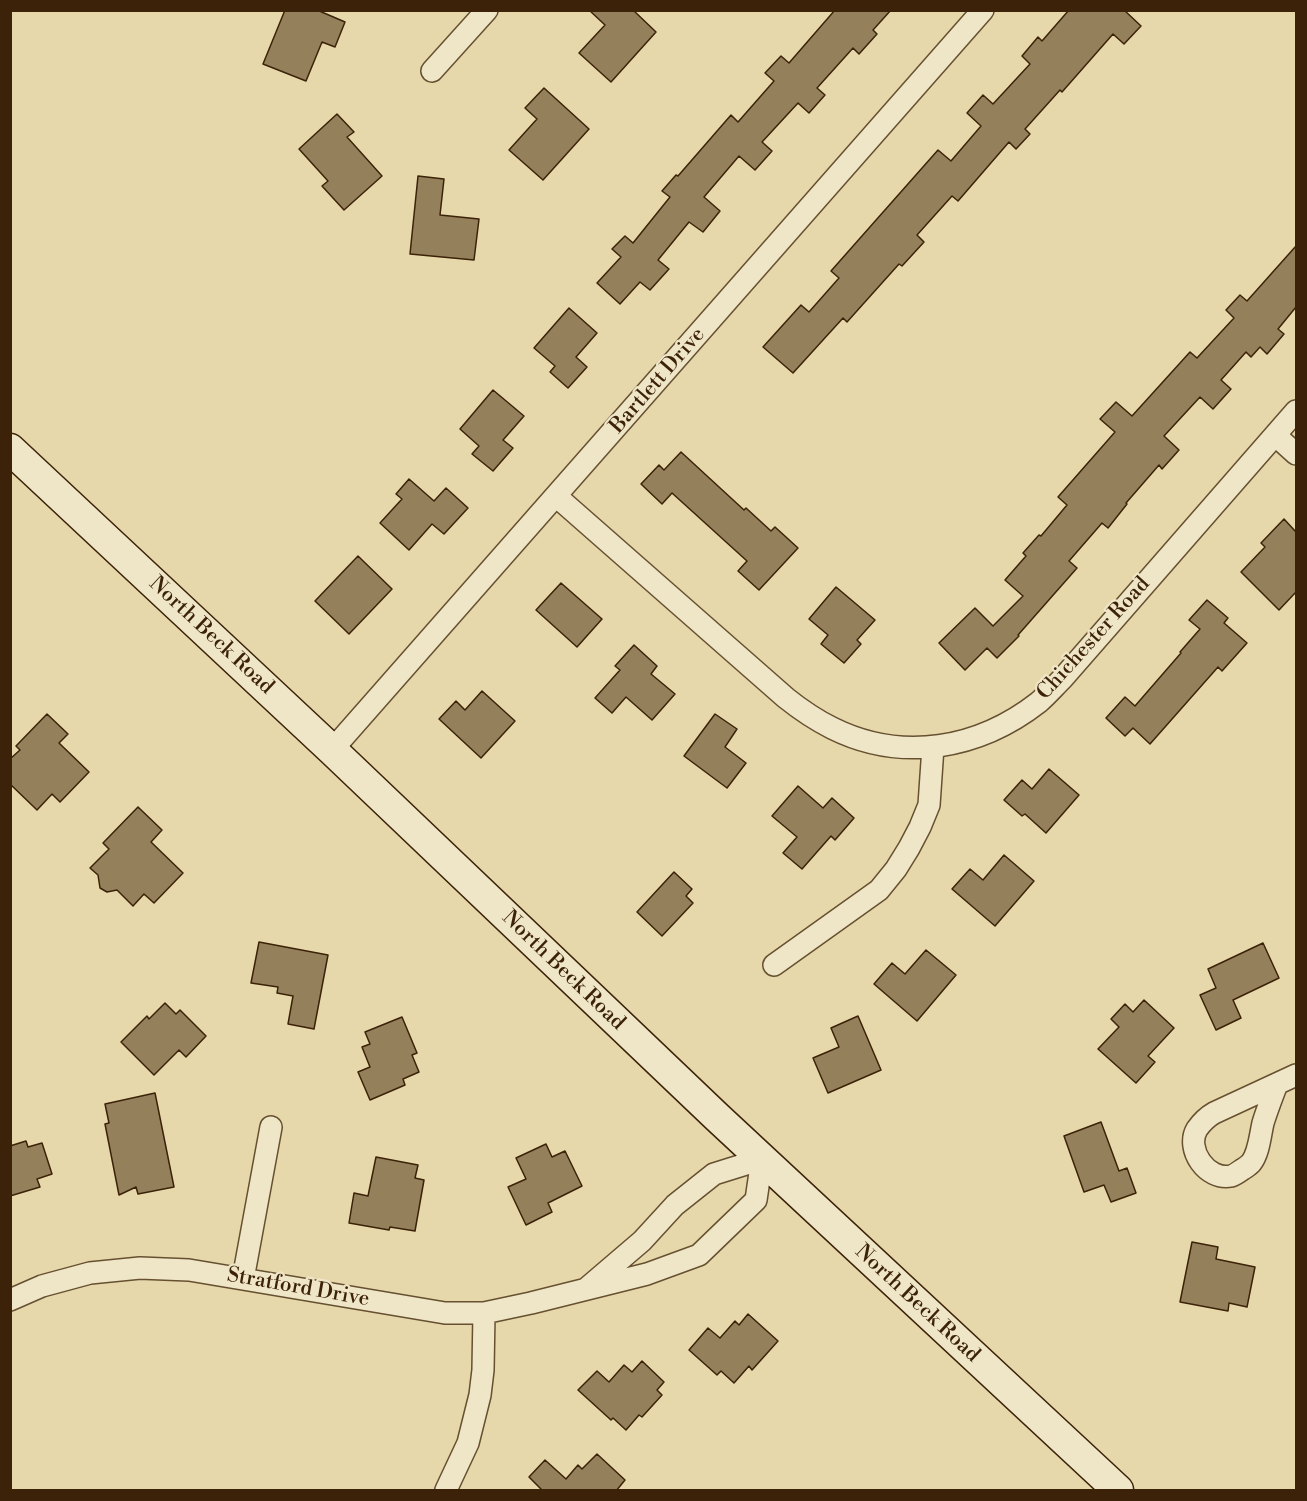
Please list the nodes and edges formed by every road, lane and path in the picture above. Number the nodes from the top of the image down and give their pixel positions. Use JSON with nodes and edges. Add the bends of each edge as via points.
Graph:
{"nodes":[{"id":1,"x":487,"y":10,"type":"edge"},
{"id":2,"x":983,"y":10,"type":"edge"},
{"id":3,"x":432,"y":71,"type":"dead end"},
{"id":4,"x":1296,"y":411,"type":"edge"},
{"id":5,"x":1275,"y":435,"type":"junction"},
{"id":6,"x":10,"y":449,"type":"edge"},
{"id":7,"x":1296,"y":454,"type":"edge"},
{"id":8,"x":556,"y":496,"type":"junction"},
{"id":9,"x":933,"y":747,"type":"junction"},
{"id":10,"x":333,"y":750,"type":"junction"},
{"id":11,"x":774,"y":965,"type":"dead end"},
{"id":12,"x":1287,"y":1079,"type":"edge"},
{"id":13,"x":271,"y":1127,"type":"dead end"},
{"id":14,"x":762,"y":1159,"type":"junction"},
{"id":15,"x":243,"y":1279,"type":"junction"},
{"id":16,"x":587,"y":1288,"type":"junction"},
{"id":17,"x":10,"y":1300,"type":"edge"},
{"id":18,"x":484,"y":1313,"type":"junction"},
{"id":19,"x":446,"y":1491,"type":"edge"},
{"id":20,"x":1118,"y":1491,"type":"edge"}],
"edges":[{"from":1,"to":3,"type":"street"},
{"from":2,"to":8,"type":"street","name":"Bartlett Drive"},
{"from":4,"to":5,"type":"street","name":"Chichester Road"},
{"from":5,"to":7,"type":"street"},
{"from":5,"to":9,"type":"street","name":"Chichester Road","via":[[1041,700],[991,732]]},
{"from":6,"to":10,"type":"main road","name":"North Beck Road"},
{"from":8,"to":9,"type":"street","name":"Chichester Road","via":[[805,713],[870,743]]},
{"from":8,"to":10,"type":"street","name":"Bartlett Drive"},
{"from":9,"to":11,"type":"street","via":[[928,805],[896,868],[879,890]]},
{"from":10,"to":14,"type":"main road","name":"North Beck Road"},
{"from":12,"to":12,"type":"street","via":[[1268,1105],[1251,1164],[1230,1176],[1204,1167],[1194,1148],[1196,1131],[1204,1120]]},
{"from":13,"to":15,"type":"street"},
{"from":14,"to":16,"type":"street","name":"Stratford Drive","via":[[714,1174]]},
{"from":14,"to":16,"type":"street","name":"Stratford Drive","via":[[756,1200],[699,1255],[647,1274]]},
{"from":14,"to":20,"type":"main road","name":"North Beck Road"},
{"from":15,"to":17,"type":"street","name":"Stratford Drive","via":[[189,1270],[140,1268],[90,1273],[42,1286]]},
{"from":15,"to":18,"type":"street","name":"Stratford Drive","via":[[445,1313]]},
{"from":16,"to":18,"type":"street","name":"Stratford Drive"},
{"from":18,"to":19,"type":"street","via":[[480,1395],[468,1443]]}]}
